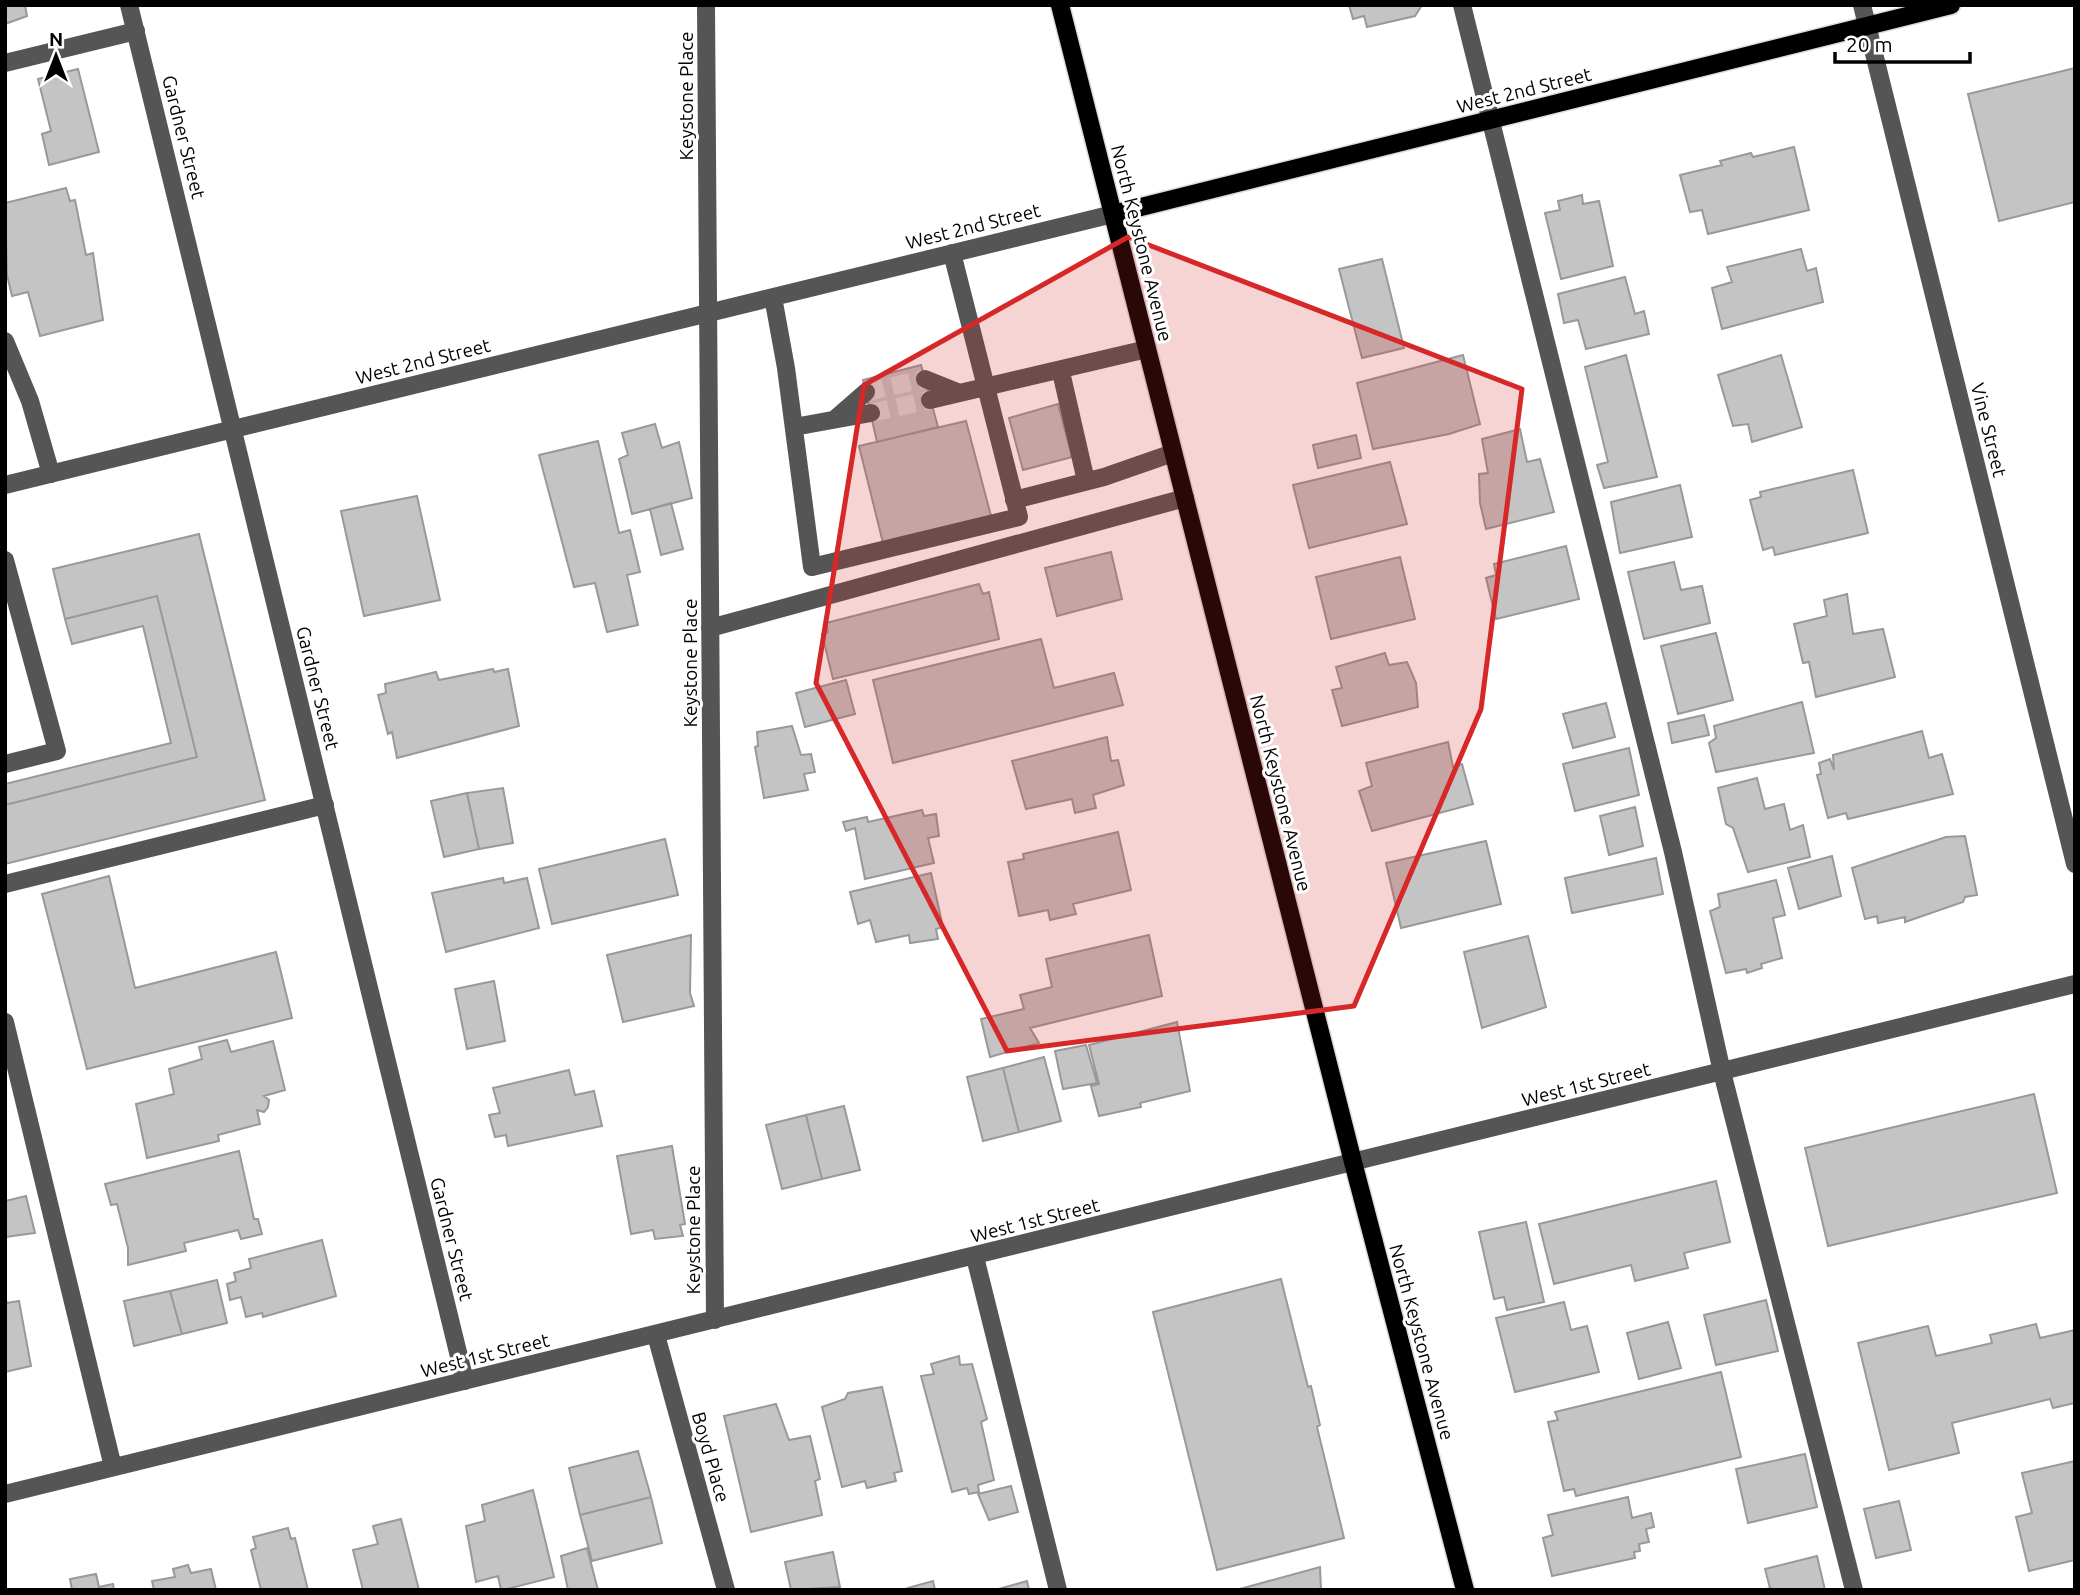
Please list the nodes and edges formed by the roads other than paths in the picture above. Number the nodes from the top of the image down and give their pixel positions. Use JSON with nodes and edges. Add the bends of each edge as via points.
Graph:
{"nodes":[{"id":1,"x":130,"y":5,"type":"edge"},
{"id":2,"x":706,"y":5,"type":"edge"},
{"id":3,"x":1060,"y":5,"type":"edge"},
{"id":4,"x":1462,"y":5,"type":"edge"},
{"id":5,"x":1862,"y":5,"type":"edge"},
{"id":6,"x":1951,"y":5,"type":"edge"},
{"id":7,"x":1867,"y":26,"type":"junction"},
{"id":8,"x":136,"y":31,"type":"junction"},
{"id":9,"x":5,"y":63,"type":"edge"},
{"id":10,"x":1492,"y":120,"type":"junction"},
{"id":11,"x":1113,"y":214,"type":"junction"},
{"id":12,"x":952,"y":253,"type":"junction"},
{"id":13,"x":773,"y":297,"type":"junction"},
{"id":14,"x":709,"y":312,"type":"junction"},
{"id":15,"x":5,"y":341,"type":"edge"},
{"id":16,"x":1147,"y":349,"type":"junction"},
{"id":17,"x":1061,"y":372,"type":"junction"},
{"id":18,"x":925,"y":379,"type":"tunnel mouth"},
{"id":19,"x":986,"y":388,"type":"junction"},
{"id":20,"x":866,"y":392,"type":"tunnel mouth"},
{"id":21,"x":960,"y":393,"type":"junction"},
{"id":22,"x":930,"y":400,"type":"tunnel mouth"},
{"id":23,"x":870,"y":413,"type":"tunnel mouth"},
{"id":24,"x":835,"y":419,"type":"junction"},
{"id":25,"x":794,"y":428,"type":"junction"},
{"id":26,"x":233,"y":429,"type":"junction"},
{"id":27,"x":1173,"y":453,"type":"junction"},
{"id":28,"x":51,"y":474,"type":"junction"},
{"id":29,"x":1086,"y":481,"type":"junction"},
{"id":30,"x":5,"y":485,"type":"edge"},
{"id":31,"x":1185,"y":498,"type":"junction"},
{"id":32,"x":1014,"y":500,"type":"junction"},
{"id":33,"x":5,"y":560,"type":"edge"},
{"id":34,"x":710,"y":628,"type":"junction"},
{"id":35,"x":5,"y":764,"type":"edge"},
{"id":36,"x":325,"y":805,"type":"junction"},
{"id":37,"x":2075,"y":864,"type":"edge"},
{"id":38,"x":5,"y":884,"type":"edge"},
{"id":39,"x":2075,"y":984,"type":"edge"},
{"id":40,"x":5,"y":1022,"type":"edge"},
{"id":41,"x":1722,"y":1072,"type":"junction"},
{"id":42,"x":1353,"y":1162,"type":"junction"},
{"id":43,"x":975,"y":1256,"type":"junction"},
{"id":44,"x":715,"y":1321,"type":"junction"},
{"id":45,"x":656,"y":1335,"type":"junction"},
{"id":46,"x":465,"y":1381,"type":"junction"},
{"id":47,"x":113,"y":1467,"type":"junction"},
{"id":48,"x":5,"y":1494,"type":"edge"},
{"id":49,"x":726,"y":1590,"type":"edge"},
{"id":50,"x":1059,"y":1590,"type":"edge"},
{"id":51,"x":1465,"y":1590,"type":"edge"},
{"id":52,"x":1854,"y":1590,"type":"edge"}],
"edges":[{"from":1,"to":8,"type":"street","name":"Gardner Street"},
{"from":2,"to":14,"type":"street","name":"Keystone Place"},
{"from":3,"to":11,"type":"main road","name":"North Keystone Avenue"},
{"from":4,"to":10,"type":"street"},
{"from":5,"to":7,"type":"street","name":"Vine Street"},
{"from":6,"to":7,"type":"main road","name":"West 2nd Street"},
{"from":7,"to":10,"type":"main road","name":"West 2nd Street"},
{"from":7,"to":37,"type":"street","name":"Vine Street"},
{"from":8,"to":9,"type":"street"},
{"from":8,"to":26,"type":"street","name":"Gardner Street"},
{"from":10,"to":11,"type":"main road","name":"West 2nd Street"},
{"from":10,"to":41,"type":"street","via":[[1673,852]]},
{"from":11,"to":12,"type":"street","name":"West 2nd Street"},
{"from":11,"to":16,"type":"main road","name":"North Keystone Avenue"},
{"from":12,"to":13,"type":"street","name":"West 2nd Street"},
{"from":12,"to":19,"type":"street"},
{"from":13,"to":14,"type":"street","name":"West 2nd Street"},
{"from":13,"to":25,"type":"street"},
{"from":14,"to":26,"type":"street","name":"West 2nd Street"},
{"from":14,"to":34,"type":"street","name":"Keystone Place"},
{"from":15,"to":28,"type":"street","via":[[27,391]]},
{"from":16,"to":17,"type":"street"},
{"from":16,"to":27,"type":"main road","name":"North Keystone Avenue"},
{"from":17,"to":19,"type":"street"},
{"from":17,"to":29,"type":"street"},
{"from":18,"to":21,"type":"street"},
{"from":19,"to":21,"type":"street"},
{"from":19,"to":32,"type":"street"},
{"from":20,"to":24,"type":"street"},
{"from":21,"to":22,"type":"street"},
{"from":23,"to":24,"type":"street"},
{"from":24,"to":25,"type":"street"},
{"from":25,"to":32,"type":"street","via":[[812,566],[1018,517]]},
{"from":26,"to":28,"type":"street","name":"West 2nd Street"},
{"from":26,"to":36,"type":"street","name":"Gardner Street"},
{"from":27,"to":29,"type":"street"},
{"from":27,"to":31,"type":"main road","name":"North Keystone Avenue"},
{"from":28,"to":30,"type":"street","name":"West 2nd Street"},
{"from":29,"to":32,"type":"street"},
{"from":31,"to":34,"type":"street"},
{"from":31,"to":42,"type":"main road","name":"North Keystone Avenue"},
{"from":33,"to":35,"type":"street","via":[[57,751]]},
{"from":34,"to":44,"type":"street","name":"Keystone Place"},
{"from":36,"to":38,"type":"street"},
{"from":36,"to":46,"type":"street","name":"Gardner Street"},
{"from":39,"to":41,"type":"street","name":"West 1st Street"},
{"from":40,"to":47,"type":"street"},
{"from":41,"to":42,"type":"street","name":"West 1st Street"},
{"from":41,"to":52,"type":"street"},
{"from":42,"to":43,"type":"street","name":"West 1st Street"},
{"from":42,"to":51,"type":"main road","name":"North Keystone Avenue"},
{"from":43,"to":44,"type":"street","name":"West 1st Street"},
{"from":43,"to":50,"type":"street"},
{"from":44,"to":45,"type":"street","name":"West 1st Street"},
{"from":45,"to":46,"type":"street","name":"West 1st Street"},
{"from":45,"to":49,"type":"street","name":"Boyd Place"},
{"from":46,"to":47,"type":"street","name":"West 1st Street"},
{"from":47,"to":48,"type":"street","name":"West 1st Street"}]}
